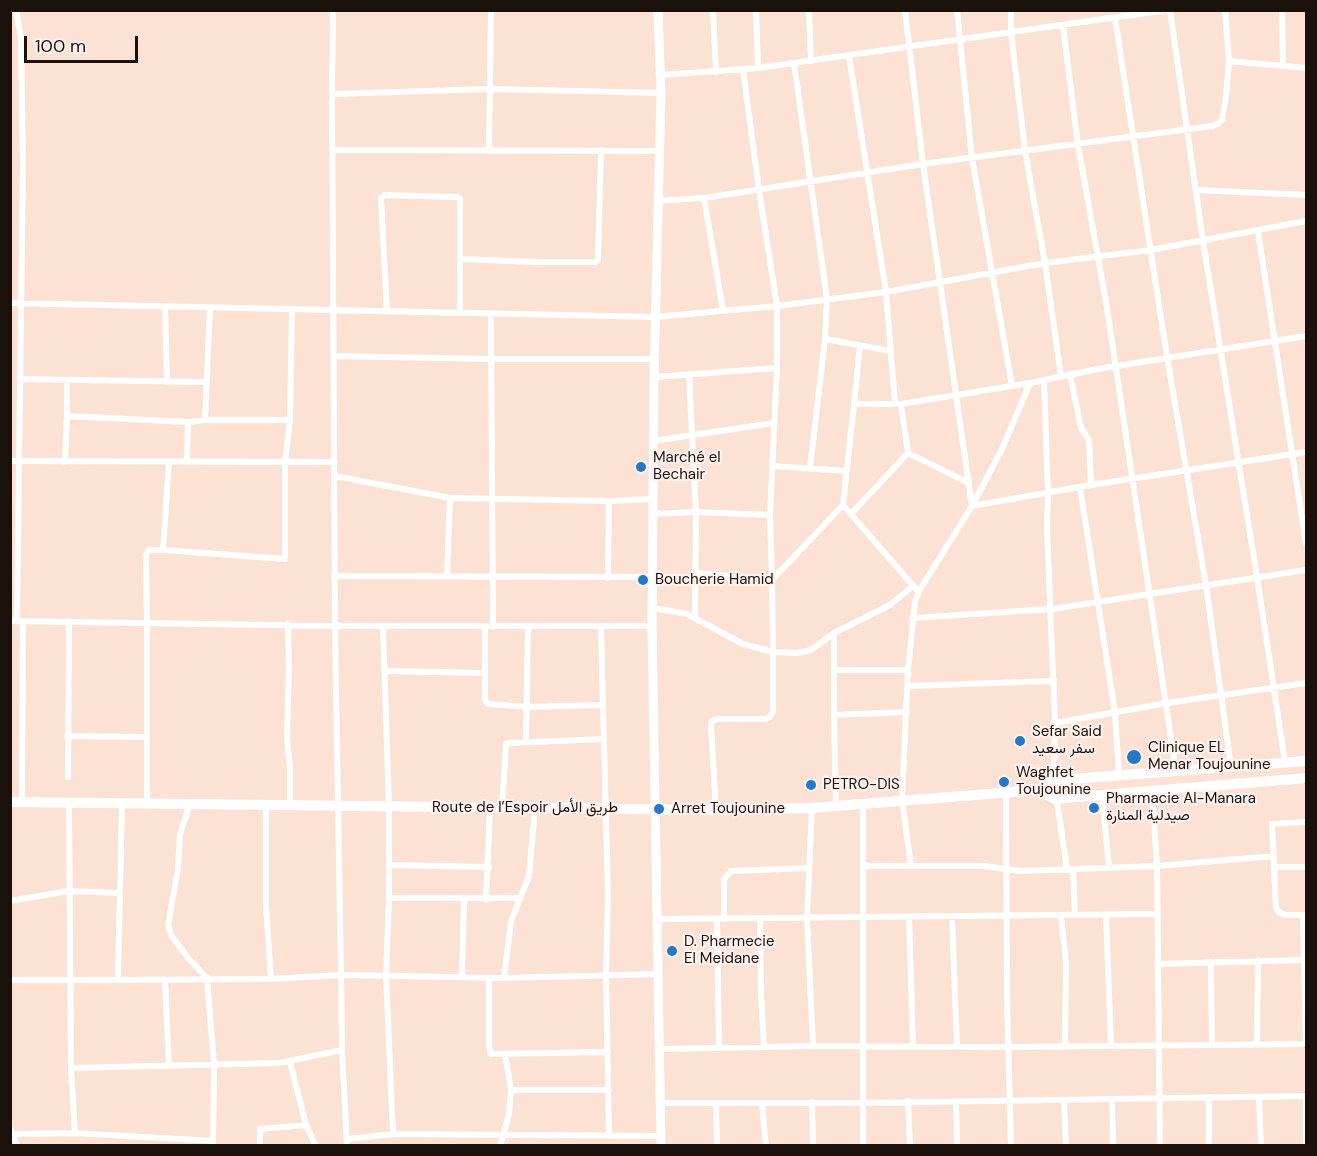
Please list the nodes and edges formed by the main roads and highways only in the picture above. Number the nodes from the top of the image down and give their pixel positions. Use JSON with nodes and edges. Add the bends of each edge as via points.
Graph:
{"nodes":[{"id":1,"x":658,"y":10,"type":"edge"},
{"id":2,"x":1306,"y":761,"type":"edge"},
{"id":3,"x":1306,"y":778,"type":"edge"},
{"id":4,"x":1038,"y":790,"type":"junction"},
{"id":5,"x":16,"y":802,"type":"edge"},
{"id":6,"x":656,"y":809,"type":"junction"},
{"id":7,"x":661,"y":1141,"type":"edge"}],
"edges":[{"from":1,"to":6,"type":"main road","via":[[661,93],[652,626]]},
{"from":2,"to":4,"type":"highway","name":"Route de l’Espoir طريق الأمل","via":[[1054,781]]},
{"from":3,"to":4,"type":"highway","via":[[1055,799]]},
{"from":4,"to":6,"type":"highway","name":"Route de l’Espoir طريق الأمل","via":[[812,808]]},
{"from":5,"to":6,"type":"highway","name":"Route de l’Espoir طريق الأمل"},
{"from":6,"to":7,"type":"main road"}]}
